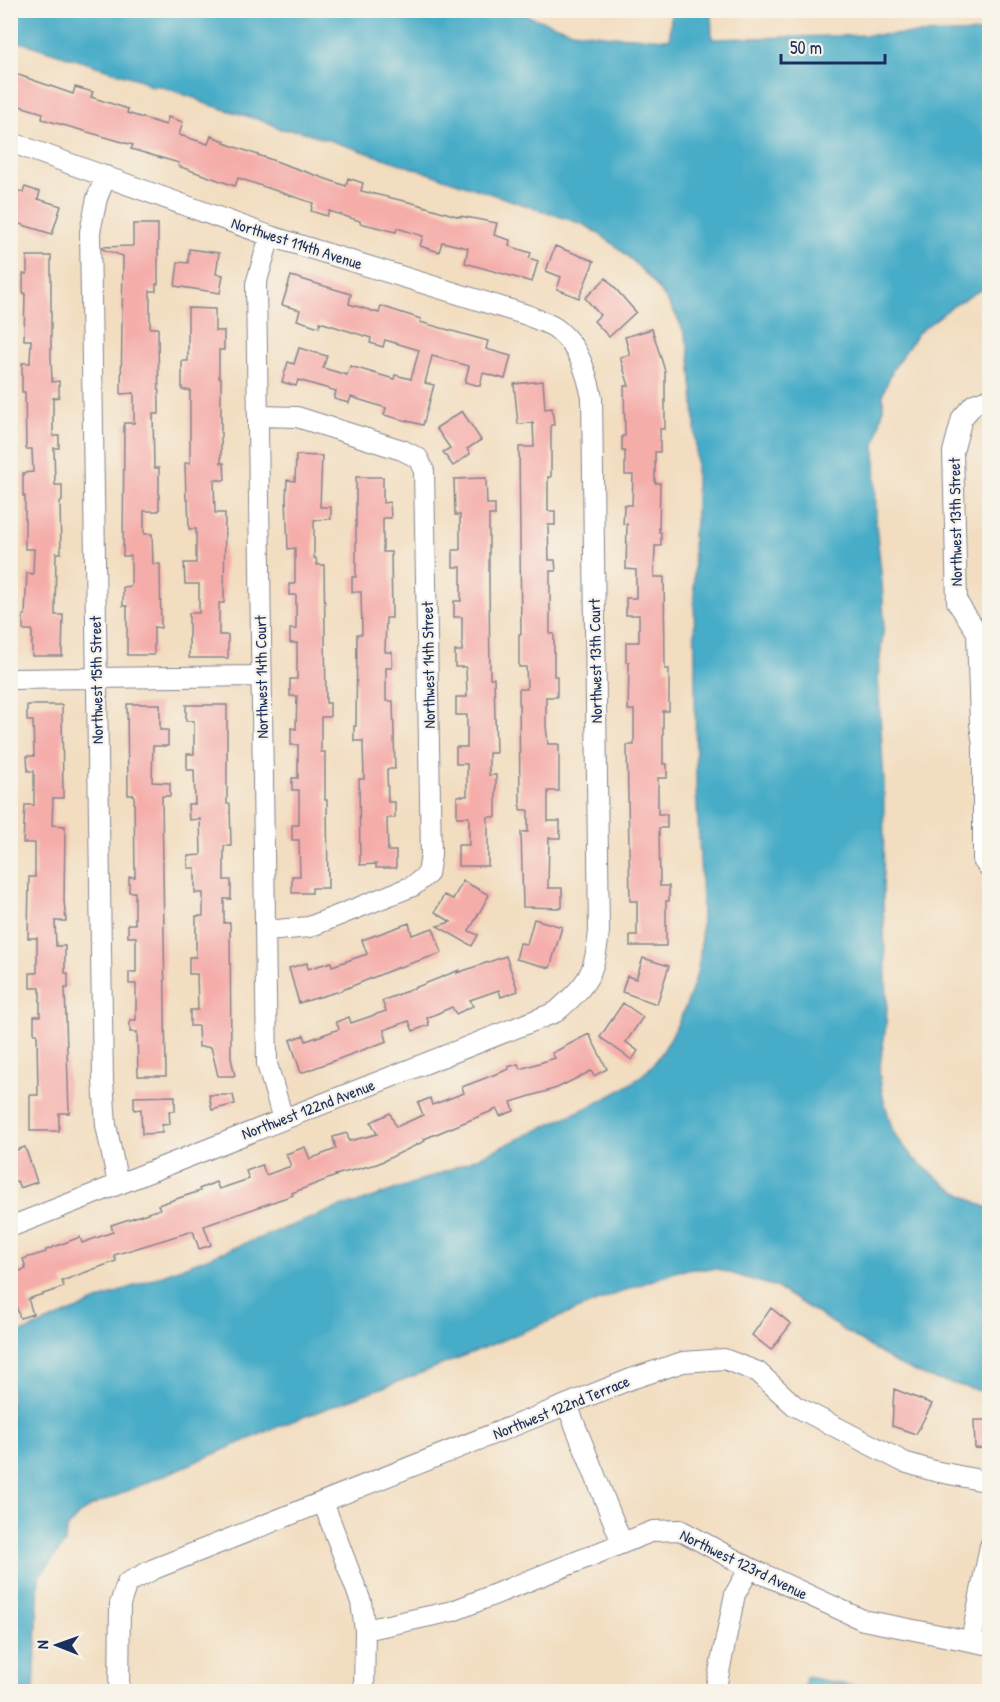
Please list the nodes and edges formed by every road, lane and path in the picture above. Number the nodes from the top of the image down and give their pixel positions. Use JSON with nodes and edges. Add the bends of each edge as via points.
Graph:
{"nodes":[{"id":1,"x":10,"y":142,"type":"edge"},
{"id":2,"x":106,"y":176,"type":"junction"},
{"id":3,"x":270,"y":236,"type":"junction"},
{"id":4,"x":577,"y":352,"type":"joint"},
{"id":5,"x":990,"y":398,"type":"edge"},
{"id":6,"x":259,"y":416,"type":"junction"},
{"id":7,"x":261,"y":676,"type":"junction"},
{"id":8,"x":96,"y":677,"type":"junction"},
{"id":9,"x":10,"y":679,"type":"edge"},
{"id":10,"x":990,"y":869,"type":"edge"},
{"id":11,"x":267,"y":931,"type":"junction"},
{"id":12,"x":592,"y":972,"type":"joint"},
{"id":13,"x":283,"y":1119,"type":"junction"},
{"id":14,"x":118,"y":1184,"type":"junction"},
{"id":15,"x":10,"y":1227,"type":"edge"},
{"id":16,"x":567,"y":1405,"type":"junction"},
{"id":17,"x":990,"y":1482,"type":"edge"},
{"id":18,"x":322,"y":1502,"type":"junction"},
{"id":19,"x":622,"y":1544,"type":"junction"},
{"id":20,"x":990,"y":1546,"type":"edge"},
{"id":21,"x":750,"y":1568,"type":"junction"},
{"id":22,"x":365,"y":1630,"type":"junction"},
{"id":23,"x":980,"y":1643,"type":"edge"},
{"id":24,"x":119,"y":1692,"type":"edge"},
{"id":25,"x":364,"y":1692,"type":"edge"},
{"id":26,"x":715,"y":1692,"type":"edge"}],
"edges":[{"from":1,"to":2,"type":"street","name":"Northwest 114th Avenue"},
{"from":2,"to":3,"type":"street","name":"Northwest 114th Avenue"},
{"from":2,"to":8,"type":"street","name":"Northwest 15th Street","via":[[90,232]]},
{"from":3,"to":4,"type":"street","name":"Northwest 114th Avenue","via":[[527,315],[558,330]]},
{"from":3,"to":6,"type":"street","name":"Northwest 14th Court","via":[[256,284]]},
{"from":4,"to":12,"type":"street","name":"Northwest 13th Court","via":[[592,398],[599,931]]},
{"from":5,"to":10,"type":"street","name":"Northwest 13th Street","via":[[974,404],[962,418],[953,452],[957,602],[977,633],[983,746],[983,860]]},
{"from":6,"to":7,"type":"street","name":"Northwest 14th Court"},
{"from":6,"to":11,"type":"street","name":"Northwest 14th Street","via":[[297,417],[402,450],[418,458],[424,471],[431,855],[428,874],[413,886],[309,927]]},
{"from":7,"to":8,"type":"street"},
{"from":7,"to":11,"type":"street","name":"Northwest 14th Court"},
{"from":8,"to":9,"type":"street"},
{"from":8,"to":14,"type":"street","name":"Northwest 15th Street","via":[[103,1081],[106,1125]]},
{"from":11,"to":13,"type":"street","name":"Northwest 14th Court","via":[[267,1064]]},
{"from":12,"to":13,"type":"street","name":"Northwest 122nd Avenue","via":[[579,992],[556,1012]]},
{"from":13,"to":14,"type":"street","name":"Northwest 122nd Avenue"},
{"from":14,"to":15,"type":"street","name":"Northwest 122nd Avenue"},
{"from":16,"to":17,"type":"street","name":"Northwest 122nd Terrace","via":[[683,1362],[724,1359],[758,1372],[795,1406],[904,1462]]},
{"from":16,"to":18,"type":"street","name":"Northwest 122nd Terrace"},
{"from":16,"to":19,"type":"street"},
{"from":18,"to":22,"type":"street","via":[[361,1602]]},
{"from":18,"to":24,"type":"street","name":"Northwest 122nd Terrace","via":[[127,1583],[120,1604]]},
{"from":19,"to":21,"type":"street","name":"Northwest 123rd Avenue","via":[[653,1531],[680,1530]]},
{"from":19,"to":22,"type":"street","name":"Northwest 123rd Avenue","via":[[453,1611]]},
{"from":20,"to":23,"type":"street"},
{"from":21,"to":23,"type":"street","name":"Northwest 123rd Avenue","via":[[863,1620]]},
{"from":21,"to":26,"type":"street","via":[[735,1594]]},
{"from":22,"to":25,"type":"street"}]}
